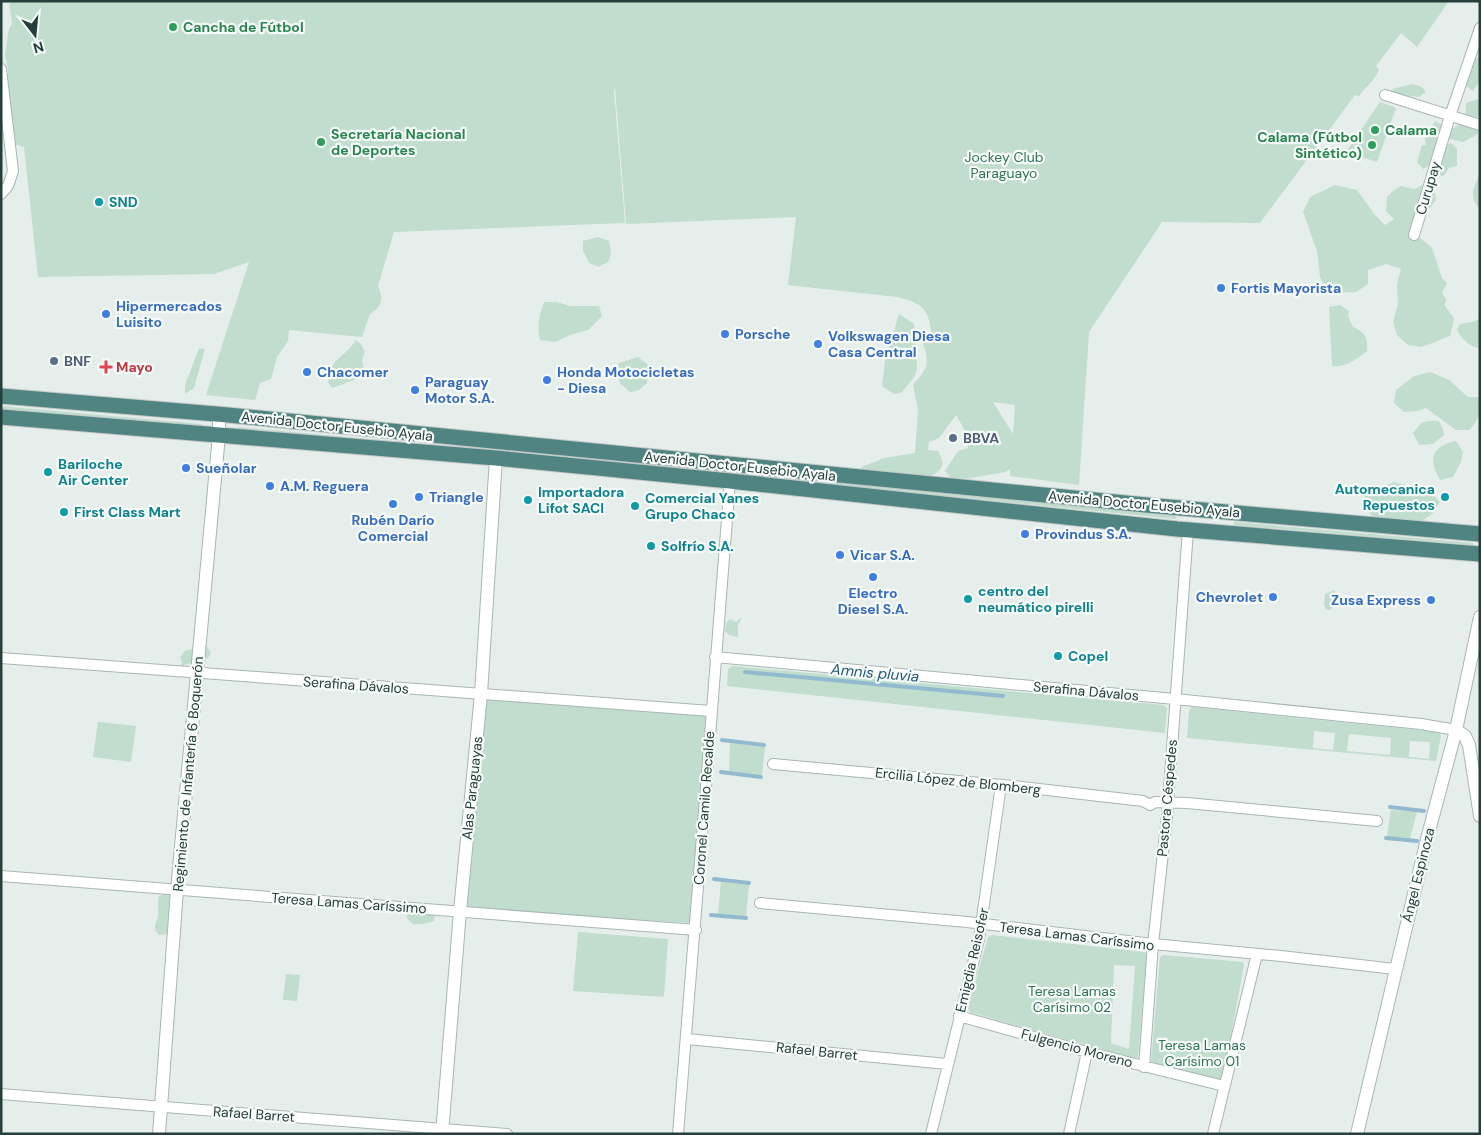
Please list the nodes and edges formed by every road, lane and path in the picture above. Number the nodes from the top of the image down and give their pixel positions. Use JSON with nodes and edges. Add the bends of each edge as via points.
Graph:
{"nodes":[{"id":1,"x":1480,"y":28,"type":"edge"},
{"id":2,"x":1,"y":69,"type":"edge"},
{"id":3,"x":1385,"y":95,"type":"dead end"},
{"id":4,"x":1450,"y":116,"type":"junction"},
{"id":5,"x":1480,"y":124,"type":"edge"},
{"id":6,"x":1,"y":194,"type":"edge"},
{"id":7,"x":1414,"y":234,"type":"dead end"},
{"id":8,"x":1,"y":396,"type":"edge"},
{"id":9,"x":219,"y":415,"type":"junction"},
{"id":10,"x":1,"y":417,"type":"edge"},
{"id":11,"x":219,"y":435,"type":"junction"},
{"id":12,"x":496,"y":442,"type":"junction"},
{"id":13,"x":496,"y":458,"type":"junction"},
{"id":14,"x":730,"y":481,"type":"junction"},
{"id":15,"x":1242,"y":513,"type":"junction"},
{"id":16,"x":1188,"y":530,"type":"junction"},
{"id":17,"x":1480,"y":534,"type":"edge"},
{"id":18,"x":1480,"y":554,"type":"edge"},
{"id":19,"x":1480,"y":617,"type":"edge"},
{"id":20,"x":715,"y":657,"type":"junction"},
{"id":21,"x":1,"y":658,"type":"edge"},
{"id":22,"x":197,"y":673,"type":"junction"},
{"id":23,"x":481,"y":694,"type":"junction"},
{"id":24,"x":1175,"y":699,"type":"junction"},
{"id":25,"x":711,"y":711,"type":"junction"},
{"id":26,"x":1456,"y":730,"type":"junction"},
{"id":27,"x":773,"y":764,"type":"dead end"},
{"id":28,"x":1000,"y":785,"type":"junction"},
{"id":29,"x":1168,"y":803,"type":"junction"},
{"id":30,"x":1480,"y":816,"type":"edge"},
{"id":31,"x":1377,"y":821,"type":"dead end"},
{"id":32,"x":1,"y":876,"type":"edge"},
{"id":33,"x":177,"y":890,"type":"junction"},
{"id":34,"x":760,"y":903,"type":"dead end"},
{"id":35,"x":460,"y":911,"type":"junction"},
{"id":36,"x":982,"y":924,"type":"junction"},
{"id":37,"x":696,"y":930,"type":"junction"},
{"id":38,"x":1153,"y":944,"type":"junction"},
{"id":39,"x":1257,"y":954,"type":"junction"},
{"id":40,"x":1395,"y":969,"type":"junction"},
{"id":41,"x":959,"y":1016,"type":"junction"},
{"id":42,"x":686,"y":1039,"type":"junction"},
{"id":43,"x":1087,"y":1052,"type":"junction"},
{"id":44,"x":947,"y":1064,"type":"junction"},
{"id":45,"x":1144,"y":1067,"type":"junction"},
{"id":46,"x":1224,"y":1086,"type":"junction"},
{"id":47,"x":1,"y":1094,"type":"edge"},
{"id":48,"x":162,"y":1107,"type":"junction"},
{"id":49,"x":442,"y":1131,"type":"edge"},
{"id":50,"x":159,"y":1134,"type":"edge"},
{"id":51,"x":507,"y":1134,"type":"edge"},
{"id":52,"x":678,"y":1134,"type":"edge"},
{"id":53,"x":931,"y":1134,"type":"edge"},
{"id":54,"x":1069,"y":1134,"type":"edge"},
{"id":55,"x":1213,"y":1134,"type":"edge"},
{"id":56,"x":1357,"y":1134,"type":"edge"}],
"edges":[{"from":1,"to":4,"type":"street","name":"Curupay"},
{"from":2,"to":6,"type":"street","via":[[13,171],[8,186]]},
{"from":3,"to":4,"type":"street"},
{"from":4,"to":5,"type":"street"},
{"from":4,"to":7,"type":"street","name":"Curupay"},
{"from":8,"to":9,"type":"highway","name":"Avenida Doctor Eusebio Ayala"},
{"from":9,"to":11,"type":"street","name":"Regimiento de Infantería 6 Boquerón"},
{"from":9,"to":12,"type":"highway","name":"Avenida Doctor Eusebio Ayala"},
{"from":10,"to":11,"type":"highway","name":"Avenida Doctor Eusebio Ayala"},
{"from":11,"to":13,"type":"highway","name":"Avenida Doctor Eusebio Ayala"},
{"from":11,"to":22,"type":"street","name":"Regimiento de Infantería 6 Boquerón"},
{"from":12,"to":13,"type":"street","name":"Alas Paraguayas"},
{"from":12,"to":15,"type":"highway","name":"Avenida Doctor Eusebio Ayala"},
{"from":13,"to":14,"type":"highway","name":"Avenida Doctor Eusebio Ayala"},
{"from":13,"to":23,"type":"street","name":"Alas Paraguayas"},
{"from":14,"to":16,"type":"highway","name":"Avenida Doctor Eusebio Ayala"},
{"from":14,"to":20,"type":"street","name":"Coronel Camilo Recalde"},
{"from":15,"to":16,"type":"highway","via":[[1233,518],[1202,515]]},
{"from":15,"to":17,"type":"highway","name":"Avenida Doctor Eusebio Ayala"},
{"from":16,"to":18,"type":"highway","name":"Avenida Doctor Eusebio Ayala"},
{"from":16,"to":24,"type":"street","name":"Pastora Céspedes"},
{"from":19,"to":26,"type":"street","name":"Ángel Espinoza"},
{"from":20,"to":24,"type":"street","name":"Serafina Dávalos"},
{"from":20,"to":25,"type":"street","name":"Coronel Camilo Recalde"},
{"from":21,"to":22,"type":"street","name":"Serafina Dávalos"},
{"from":22,"to":23,"type":"street","name":"Serafina Dávalos"},
{"from":22,"to":33,"type":"street","name":"Regimiento de Infantería 6 Boquerón"},
{"from":23,"to":25,"type":"street","name":"Serafina Dávalos"},
{"from":23,"to":35,"type":"street","name":"Alas Paraguayas"},
{"from":24,"to":26,"type":"street","name":"Serafina Dávalos"},
{"from":24,"to":29,"type":"street","name":"Pastora Céspedes"},
{"from":25,"to":37,"type":"street","name":"Coronel Camilo Recalde"},
{"from":26,"to":30,"type":"street","via":[[1465,736],[1469,746]]},
{"from":26,"to":40,"type":"street","name":"Ángel Espinoza"},
{"from":27,"to":28,"type":"street","name":"Ercilia López de Blomberg"},
{"from":28,"to":29,"type":"street","name":"Ercilia López de Blomberg","via":[[1144,801],[1151,798],[1155,802]]},
{"from":28,"to":36,"type":"street","name":"Emigdia Reisofer"},
{"from":29,"to":31,"type":"street","name":"Ercilia López de Blomberg"},
{"from":29,"to":38,"type":"street","name":"Pastora Céspedes"},
{"from":32,"to":33,"type":"street","name":"Teresa Lamas Caríssimo"},
{"from":33,"to":35,"type":"street","name":"Teresa Lamas Caríssimo"},
{"from":33,"to":48,"type":"street","name":"Regimiento de Infantería 6 Boquerón"},
{"from":34,"to":36,"type":"street","name":"Teresa Lamas Caríssimo"},
{"from":35,"to":37,"type":"street","name":"Teresa Lamas Caríssimo"},
{"from":35,"to":49,"type":"street","name":"Alas Paraguayas"},
{"from":36,"to":38,"type":"street","name":"Teresa Lamas Caríssimo"},
{"from":36,"to":41,"type":"street","name":"Emigdia Reisofer"},
{"from":37,"to":42,"type":"street","name":"Coronel Camilo Recalde"},
{"from":38,"to":39,"type":"street","name":"Teresa Lamas Caríssimo"},
{"from":38,"to":45,"type":"street","name":"Pastora Céspedes"},
{"from":39,"to":40,"type":"street","name":"Teresa Lamas Caríssimo"},
{"from":39,"to":46,"type":"street"},
{"from":40,"to":56,"type":"street","name":"Ángel Espinoza"},
{"from":41,"to":43,"type":"street","name":"Fulgencio Moreno"},
{"from":41,"to":44,"type":"street","name":"Emigdia Reisofer"},
{"from":42,"to":44,"type":"street","name":"Rafael Barret"},
{"from":42,"to":52,"type":"street","name":"Coronel Camilo Recalde"},
{"from":43,"to":45,"type":"street","name":"Fulgencio Moreno"},
{"from":43,"to":54,"type":"street"},
{"from":44,"to":53,"type":"street","name":"Emigdia Reisofer"},
{"from":45,"to":46,"type":"street","name":"Fulgencio Moreno"},
{"from":46,"to":55,"type":"street"},
{"from":47,"to":48,"type":"street","name":"Rafael Barret"},
{"from":48,"to":49,"type":"street","name":"Rafael Barret"},
{"from":48,"to":50,"type":"street","name":"Regimiento de Infantería 6 Boquerón"},
{"from":49,"to":51,"type":"street","name":"Rafael Barret"}]}
